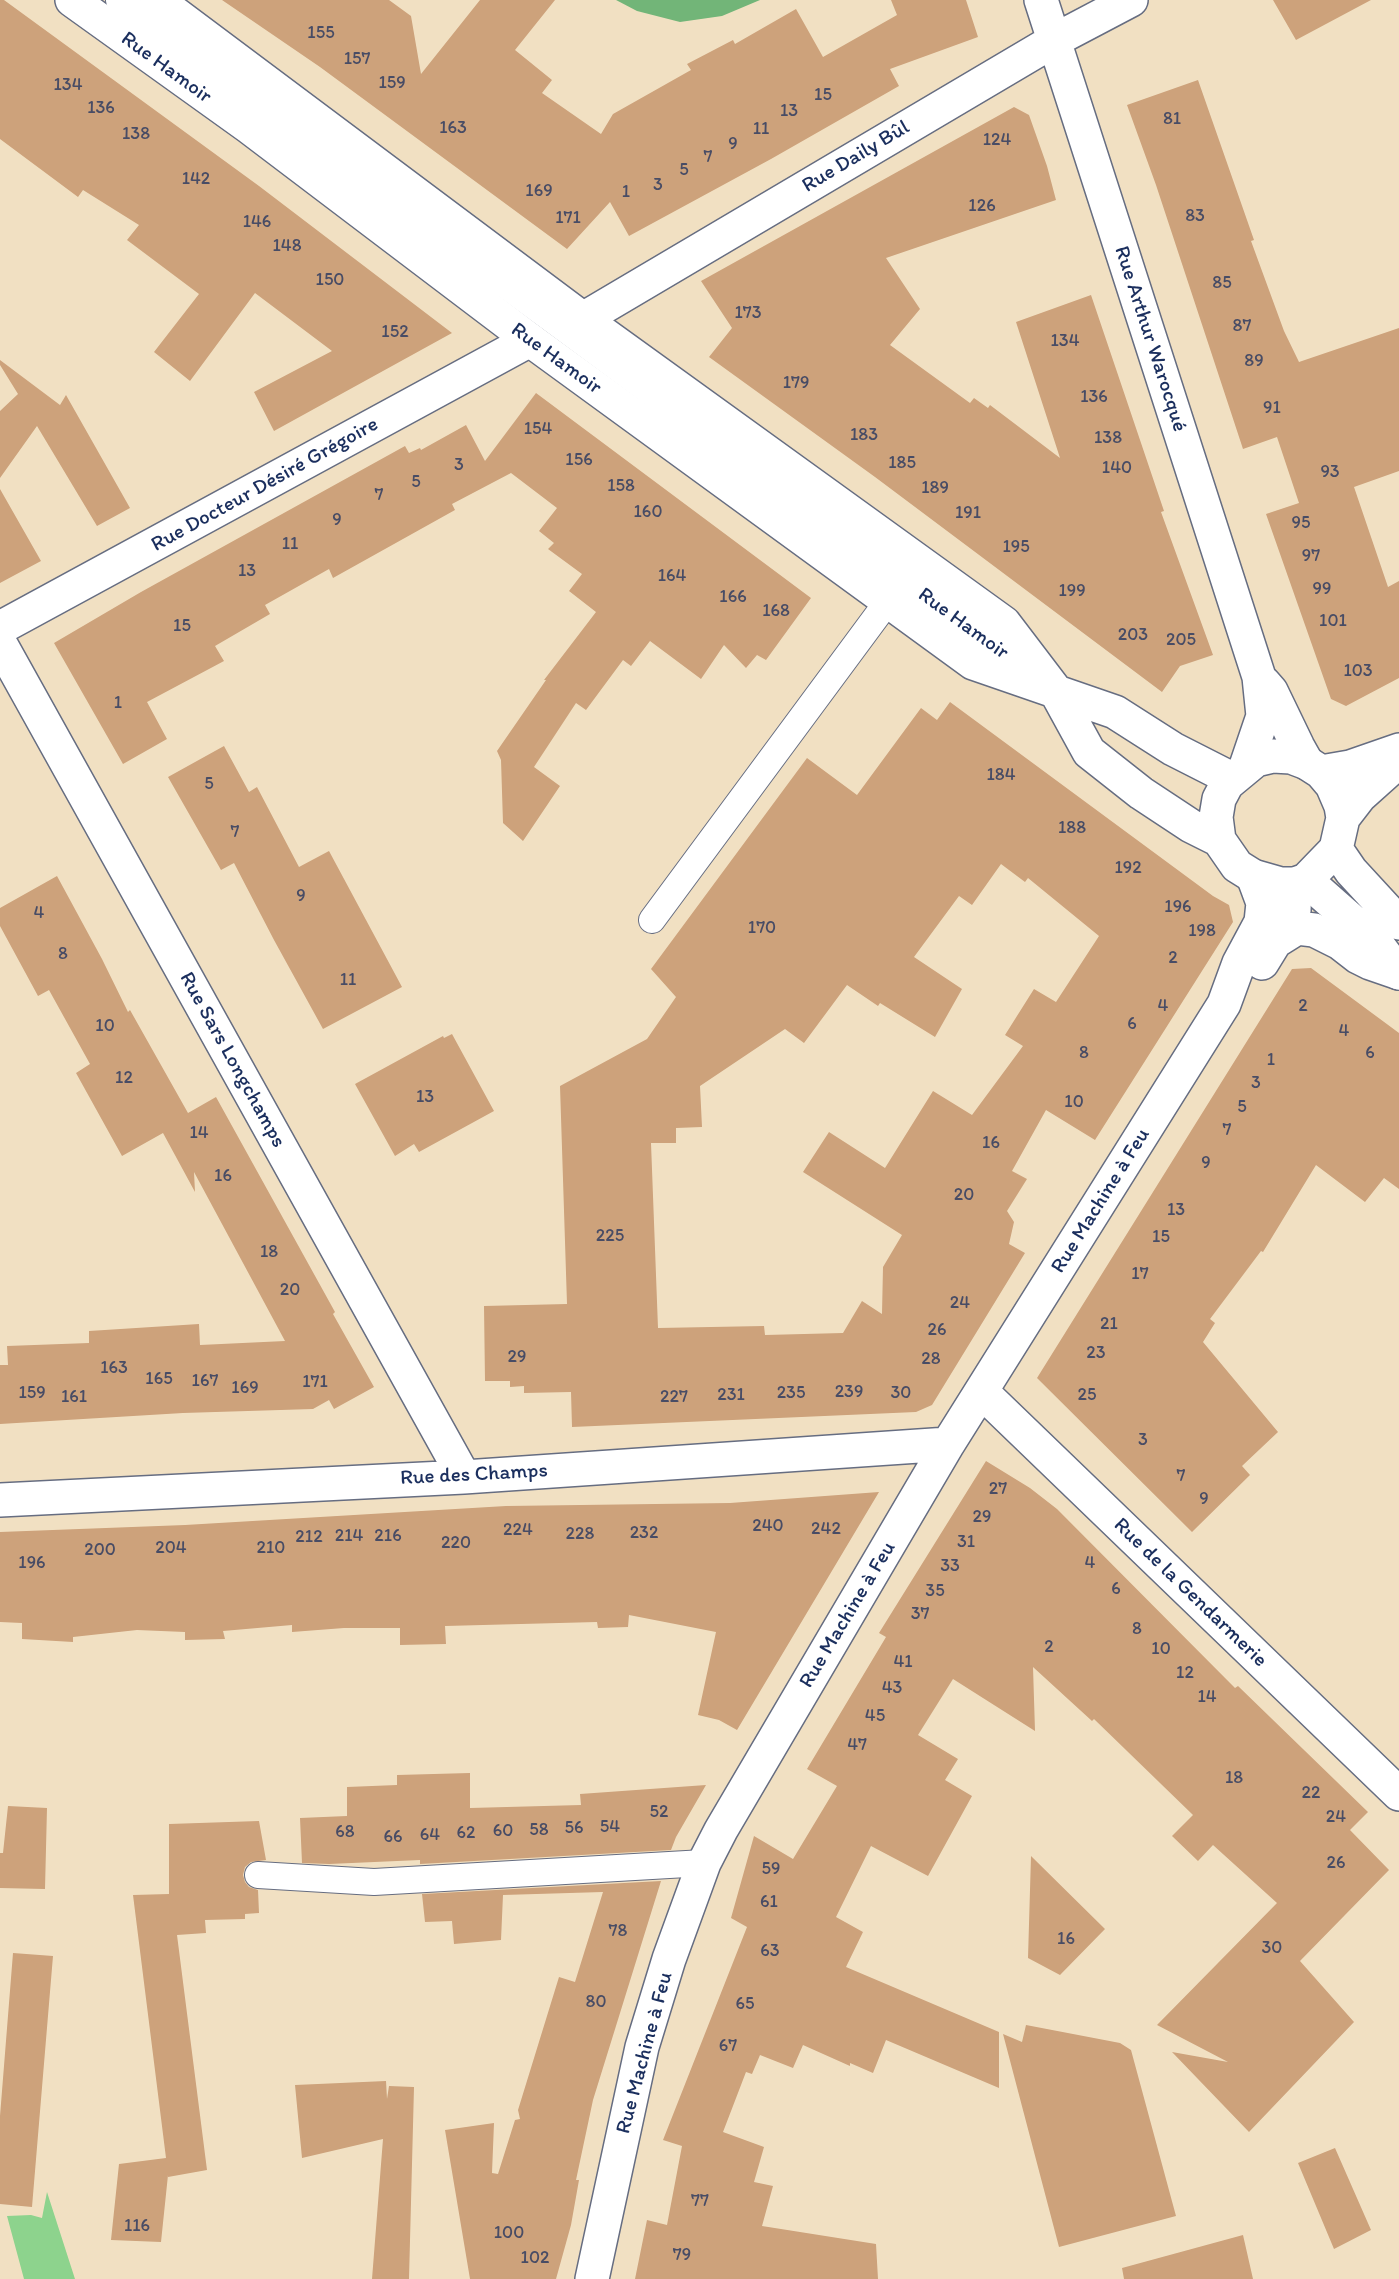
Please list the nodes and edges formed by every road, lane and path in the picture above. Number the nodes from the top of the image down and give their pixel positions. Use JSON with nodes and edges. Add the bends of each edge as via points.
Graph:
{"nodes":[{"id":1,"x":72,"y":0,"type":"edge"},
{"id":2,"x":119,"y":0,"type":"edge"},
{"id":3,"x":157,"y":0,"type":"edge"},
{"id":4,"x":1041,"y":0,"type":"edge"},
{"id":5,"x":1131,"y":0,"type":"edge"},
{"id":6,"x":1055,"y":40,"type":"junction"},
{"id":7,"x":583,"y":319,"type":"junction"},
{"id":8,"x":530,"y":340,"type":"junction"},
{"id":9,"x":888,"y":601,"type":"junction"},
{"id":10,"x":0,"y":628,"type":"edge"},
{"id":11,"x":0,"y":643,"type":"edge"},
{"id":12,"x":1260,"y":677,"type":"junction"},
{"id":13,"x":1055,"y":690,"type":"junction"},
{"id":14,"x":1399,"y":750,"type":"edge"},
{"id":15,"x":1399,"y":761,"type":"edge"},
{"id":16,"x":1314,"y":767,"type":"junction"},
{"id":17,"x":1239,"y":772,"type":"junction"},
{"id":18,"x":1339,"y":834,"type":"junction"},
{"id":19,"x":1218,"y":840,"type":"junction"},
{"id":20,"x":1253,"y":876,"type":"junction"},
{"id":21,"x":1300,"y":882,"type":"junction"},
{"id":22,"x":652,"y":921,"type":"dead end"},
{"id":23,"x":1399,"y":923,"type":"edge"},
{"id":24,"x":1273,"y":943,"type":"junction"},
{"id":25,"x":1399,"y":973,"type":"edge"},
{"id":26,"x":1224,"y":1004,"type":"junction"},
{"id":27,"x":982,"y":1392,"type":"junction"},
{"id":28,"x":948,"y":1444,"type":"junction"},
{"id":29,"x":464,"y":1477,"type":"junction"},
{"id":30,"x":0,"y":1500,"type":"edge"},
{"id":31,"x":1399,"y":1794,"type":"edge"},
{"id":32,"x":704,"y":1863,"type":"junction"},
{"id":33,"x":258,"y":1875,"type":"dead end"},
{"id":34,"x":592,"y":2279,"type":"edge"}],
"edges":[{"from":1,"to":8,"type":"street","name":"Rue Hamoir","via":[[249,127]]},
{"from":2,"to":13,"type":"lane","name":"Rue Hamoir"},
{"from":3,"to":7,"type":"street","name":"Rue Hamoir"},
{"from":4,"to":6,"type":"street","name":"Rue Arthur Warocqué"},
{"from":5,"to":6,"type":"street","name":"Rue Daily Bûl"},
{"from":6,"to":7,"type":"street","name":"Rue Daily Bûl"},
{"from":6,"to":12,"type":"street","name":"Rue Arthur Warocqué"},
{"from":7,"to":13,"type":"street","name":"Rue Hamoir","via":[[1004,623]]},
{"from":8,"to":9,"type":"street","name":"Rue Hamoir"},
{"from":8,"to":10,"type":"street","name":"Rue Docteur Désiré Grégoire"},
{"from":9,"to":13,"type":"street","name":"Rue Hamoir","via":[[973,663]]},
{"from":9,"to":22,"type":"lane"},
{"from":11,"to":29,"type":"street","name":"Rue Sars Longchamps"},
{"from":12,"to":16,"type":"street","name":"Rue Arthur Warocqué","via":[[1298,747]]},
{"from":12,"to":17,"type":"street","name":"Rue Arthur Warocqué","via":[[1263,716]]},
{"from":13,"to":17,"type":"street","name":"Rue Hamoir","via":[[1115,712],[1173,749]]},
{"from":13,"to":19,"type":"street","name":"Rue Hamoir","via":[[1089,752],[1142,793]]},
{"from":14,"to":16,"type":"street","via":[[1350,767]]},
{"from":15,"to":18,"type":"street","via":[[1360,796]]},
{"from":16,"to":17,"type":"street","via":[[1291,757],[1273,756],[1256,760]]},
{"from":16,"to":18,"type":"street","via":[[1332,785],[1341,806]]},
{"from":17,"to":19,"type":"street","via":[[1219,799]]},
{"from":18,"to":21,"type":"street"},
{"from":18,"to":23,"type":"street","via":[[1351,871]]},
{"from":19,"to":20,"type":"street","via":[[1237,866]]},
{"from":20,"to":21,"type":"street","via":[[1281,884]]},
{"from":20,"to":26,"type":"street","name":"Rue Machine à Feu","via":[[1263,903],[1261,922],[1239,963]]},
{"from":21,"to":24,"type":"street","name":"Rue Machine à Feu","via":[[1294,911]]},
{"from":21,"to":25,"type":"street","via":[[1374,940]]},
{"from":24,"to":25,"type":"street","via":[[1297,928],[1314,930],[1364,960]]},
{"from":24,"to":26,"type":"street","name":"Rue Machine à Feu","via":[[1256,974]]},
{"from":26,"to":27,"type":"street","name":"Rue Machine à Feu"},
{"from":27,"to":28,"type":"street","name":"Rue Machine à Feu"},
{"from":27,"to":31,"type":"street","name":"Rue de la Gendarmerie"},
{"from":28,"to":29,"type":"street","name":"Rue des Champs"},
{"from":28,"to":32,"type":"street","name":"Rue Machine à Feu"},
{"from":29,"to":30,"type":"street","name":"Rue des Champs"},
{"from":32,"to":33,"type":"lane","via":[[374,1882]]},
{"from":32,"to":34,"type":"street","name":"Rue Machine à Feu","via":[[642,2047]]}]}
